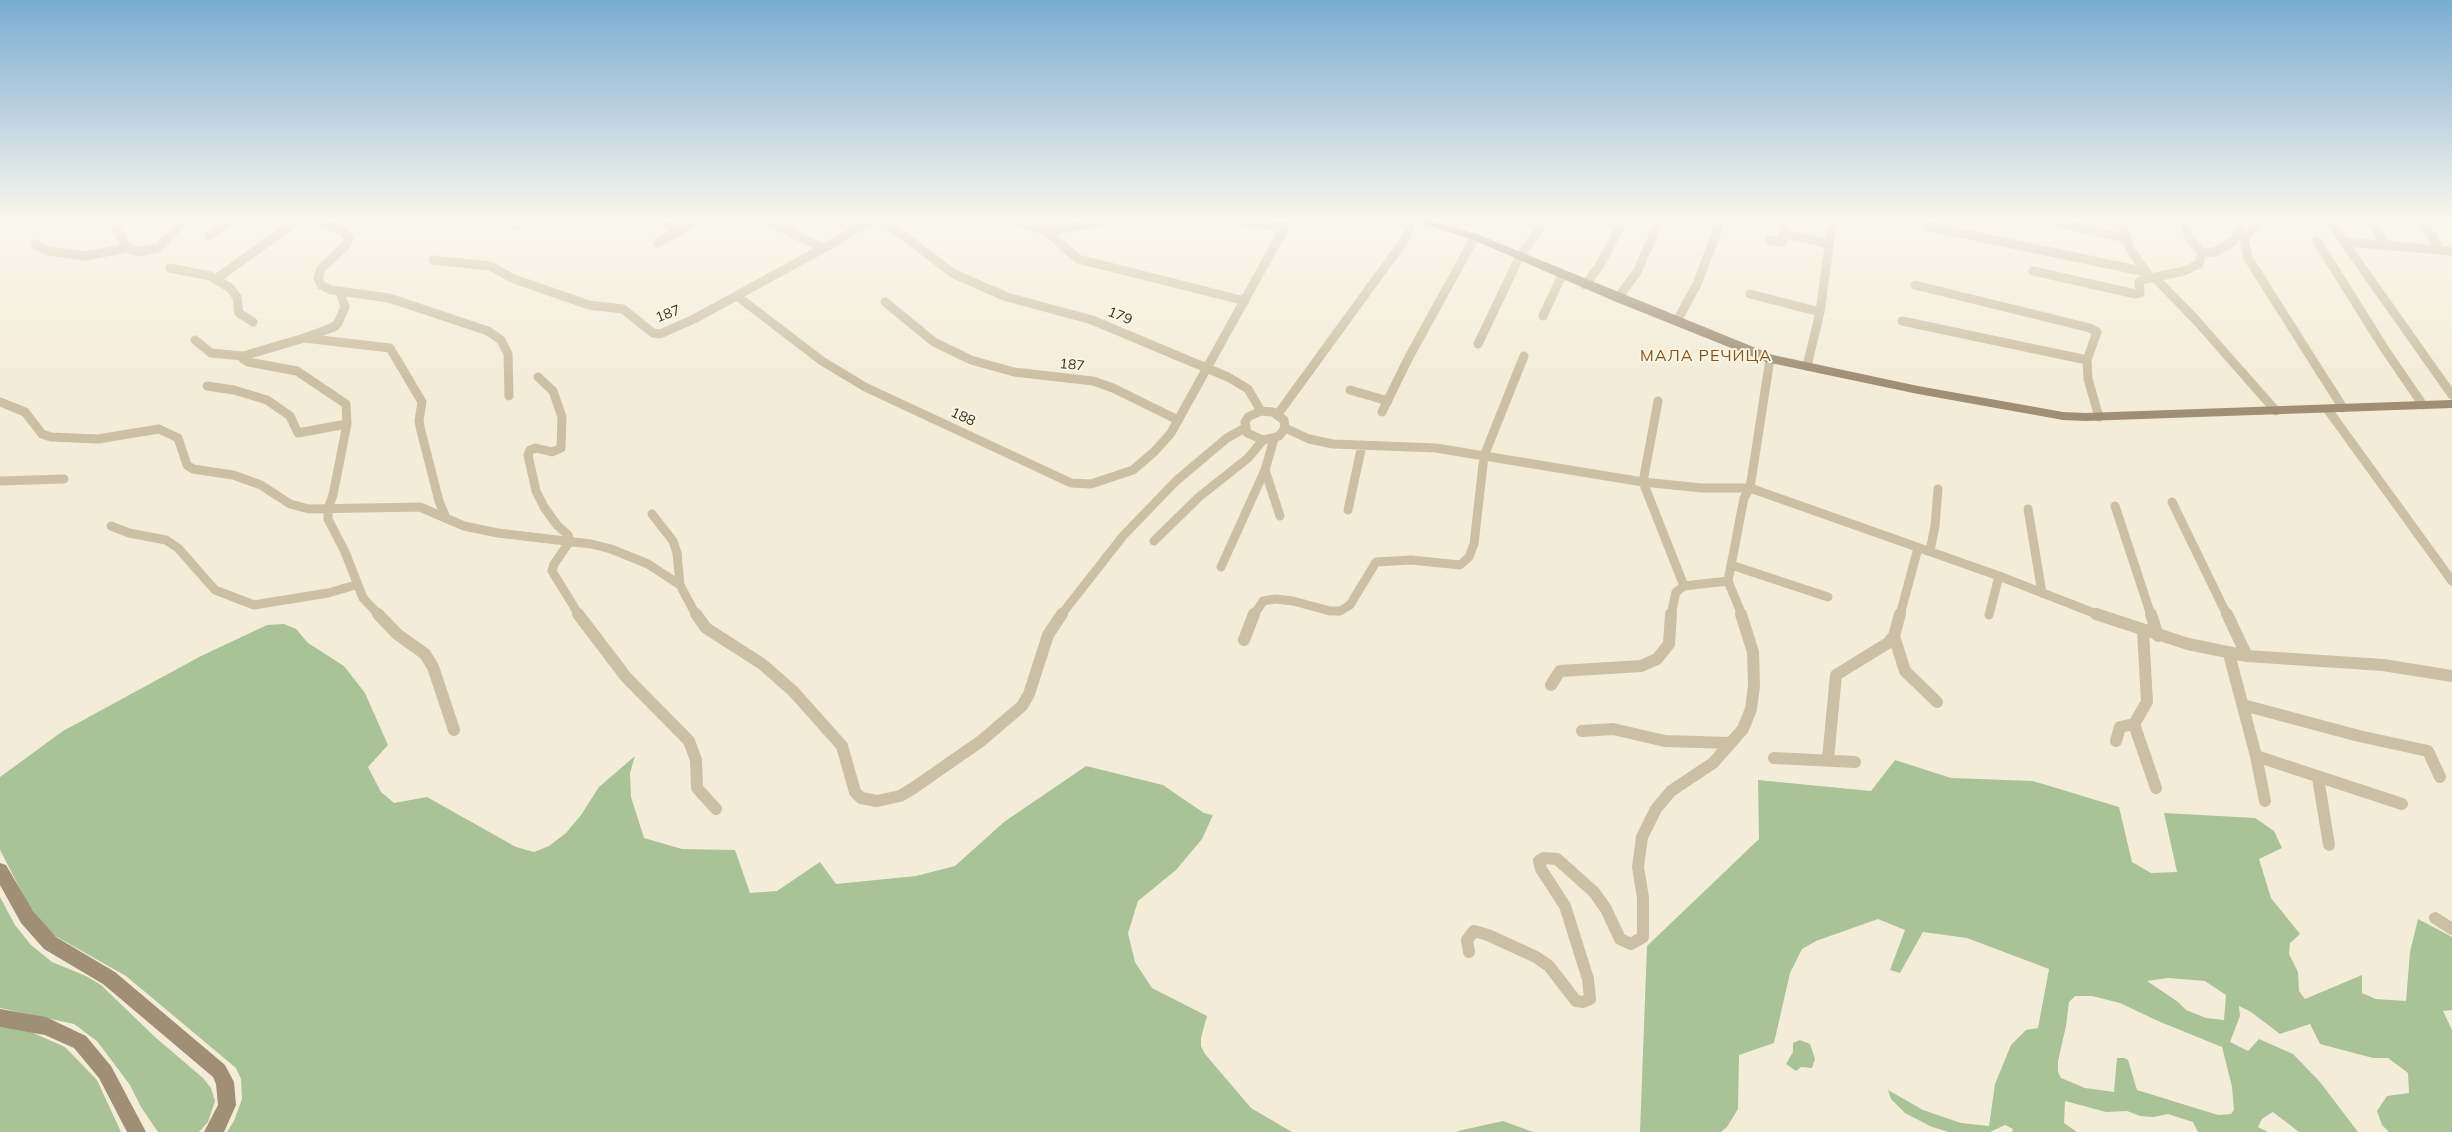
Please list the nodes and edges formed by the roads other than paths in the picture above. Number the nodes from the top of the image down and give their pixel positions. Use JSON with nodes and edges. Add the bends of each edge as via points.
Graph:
{"nodes":[{"id":1,"x":182,"y":271,"type":"edge"},
{"id":2,"x":227,"y":271,"type":"edge"},
{"id":3,"x":320,"y":271,"type":"edge"},
{"id":4,"x":499,"y":271,"type":"edge"},
{"id":5,"x":782,"y":271,"type":"edge"},
{"id":6,"x":952,"y":271,"type":"edge"},
{"id":7,"x":1121,"y":271,"type":"edge"},
{"id":8,"x":1261,"y":271,"type":"edge"},
{"id":9,"x":1382,"y":271,"type":"edge"},
{"id":10,"x":1457,"y":271,"type":"edge"},
{"id":11,"x":1513,"y":271,"type":"edge"},
{"id":12,"x":1553,"y":271,"type":"edge"},
{"id":13,"x":1593,"y":271,"type":"edge"},
{"id":14,"x":1638,"y":271,"type":"edge"},
{"id":15,"x":1701,"y":271,"type":"edge"},
{"id":16,"x":1825,"y":271,"type":"edge"},
{"id":17,"x":2033,"y":271,"type":"dead end"},
{"id":18,"x":2128,"y":271,"type":"edge"},
{"id":19,"x":2146,"y":271,"type":"edge"},
{"id":20,"x":2178,"y":271,"type":"edge"},
{"id":21,"x":2256,"y":271,"type":"edge"},
{"id":22,"x":2336,"y":271,"type":"edge"},
{"id":23,"x":2365,"y":271,"type":"edge"},
{"id":24,"x":1562,"y":275,"type":"junction"},
{"id":25,"x":2151,"y":276,"type":"junction"},
{"id":26,"x":216,"y":279,"type":"junction"},
{"id":27,"x":1585,"y":285,"type":"junction"},
{"id":28,"x":1915,"y":285,"type":"dead end"},
{"id":29,"x":340,"y":291,"type":"junction"},
{"id":30,"x":1750,"y":294,"type":"dead end"},
{"id":31,"x":737,"y":296,"type":"junction"},
{"id":32,"x":1618,"y":298,"type":"junction"},
{"id":33,"x":885,"y":302,"type":"dead end"},
{"id":34,"x":1245,"y":302,"type":"junction"},
{"id":35,"x":1820,"y":312,"type":"junction"},
{"id":36,"x":1543,"y":316,"type":"dead end"},
{"id":37,"x":1902,"y":321,"type":"dead end"},
{"id":38,"x":253,"y":322,"type":"dead end"},
{"id":39,"x":1677,"y":322,"type":"junction"},
{"id":40,"x":304,"y":338,"type":"junction"},
{"id":41,"x":195,"y":340,"type":"dead end"},
{"id":42,"x":1478,"y":344,"type":"dead end"},
{"id":43,"x":243,"y":356,"type":"junction"},
{"id":44,"x":1524,"y":356,"type":"dead end"},
{"id":45,"x":1770,"y":359,"type":"junction"},
{"id":46,"x":2088,"y":360,"type":"junction"},
{"id":47,"x":1807,"y":366,"type":"junction"},
{"id":48,"x":1206,"y":368,"type":"junction"},
{"id":49,"x":538,"y":377,"type":"dead end"},
{"id":50,"x":207,"y":386,"type":"dead end"},
{"id":51,"x":1350,"y":390,"type":"dead end"},
{"id":52,"x":2452,"y":395,"type":"edge"},
{"id":53,"x":509,"y":396,"type":"dead end"},
{"id":54,"x":1658,"y":400,"type":"dead end"},
{"id":55,"x":1388,"y":401,"type":"junction"},
{"id":56,"x":0,"y":402,"type":"edge"},
{"id":57,"x":2423,"y":404,"type":"junction"},
{"id":58,"x":2452,"y":404,"type":"edge"},
{"id":59,"x":2343,"y":408,"type":"junction"},
{"id":60,"x":2328,"y":410,"type":"junction"},
{"id":61,"x":1261,"y":411,"type":"junction"},
{"id":62,"x":2276,"y":411,"type":"junction"},
{"id":63,"x":1382,"y":412,"type":"dead end"},
{"id":64,"x":1278,"y":414,"type":"junction"},
{"id":65,"x":2099,"y":417,"type":"junction"},
{"id":66,"x":1178,"y":420,"type":"junction"},
{"id":67,"x":347,"y":424,"type":"junction"},
{"id":68,"x":1245,"y":428,"type":"junction"},
{"id":69,"x":1285,"y":428,"type":"junction"},
{"id":70,"x":1274,"y":439,"type":"junction"},
{"id":71,"x":1263,"y":440,"type":"junction"},
{"id":72,"x":1362,"y":446,"type":"junction"},
{"id":73,"x":1484,"y":456,"type":"junction"},
{"id":74,"x":1265,"y":470,"type":"junction"},
{"id":75,"x":64,"y":479,"type":"dead end"},
{"id":76,"x":0,"y":481,"type":"edge"},
{"id":77,"x":1643,"y":482,"type":"junction"},
{"id":78,"x":1750,"y":488,"type":"junction"},
{"id":79,"x":1938,"y":489,"type":"dead end"},
{"id":80,"x":2172,"y":502,"type":"dead end"},
{"id":81,"x":2115,"y":506,"type":"dead end"},
{"id":82,"x":328,"y":509,"type":"junction"},
{"id":83,"x":2028,"y":509,"type":"dead end"},
{"id":84,"x":1348,"y":510,"type":"dead end"},
{"id":85,"x":652,"y":514,"type":"dead end"},
{"id":86,"x":1280,"y":516,"type":"dead end"},
{"id":87,"x":446,"y":518,"type":"junction"},
{"id":88,"x":110,"y":526,"type":"dead end"},
{"id":89,"x":570,"y":541,"type":"junction"},
{"id":90,"x":1154,"y":541,"type":"dead end"},
{"id":91,"x":1918,"y":548,"type":"junction"},
{"id":92,"x":1930,"y":551,"type":"junction"},
{"id":93,"x":1732,"y":565,"type":"junction"},
{"id":94,"x":1221,"y":567,"type":"dead end"},
{"id":95,"x":1999,"y":576,"type":"junction"},
{"id":96,"x":1728,"y":581,"type":"junction"},
{"id":97,"x":2452,"y":581,"type":"edge"},
{"id":98,"x":356,"y":585,"type":"junction"},
{"id":99,"x":680,"y":585,"type":"junction"},
{"id":100,"x":1684,"y":586,"type":"junction"},
{"id":101,"x":2042,"y":593,"type":"junction"},
{"id":102,"x":1828,"y":597,"type":"dead end"},
{"id":103,"x":1989,"y":614,"type":"dead end"},
{"id":104,"x":2143,"y":631,"type":"junction"},
{"id":105,"x":1894,"y":636,"type":"junction"},
{"id":106,"x":2158,"y":636,"type":"junction"},
{"id":107,"x":1244,"y":640,"type":"dead end"},
{"id":108,"x":2229,"y":654,"type":"junction"},
{"id":109,"x":2247,"y":656,"type":"junction"},
{"id":110,"x":2452,"y":676,"type":"edge"},
{"id":111,"x":1551,"y":685,"type":"dead end"},
{"id":112,"x":1937,"y":702,"type":"dead end"},
{"id":113,"x":2243,"y":705,"type":"junction"},
{"id":114,"x":2134,"y":724,"type":"junction"},
{"id":115,"x":454,"y":730,"type":"dead end"},
{"id":116,"x":1582,"y":731,"type":"dead end"},
{"id":117,"x":2116,"y":741,"type":"dead end"},
{"id":118,"x":1731,"y":743,"type":"junction"},
{"id":119,"x":2256,"y":756,"type":"junction"},
{"id":120,"x":1774,"y":758,"type":"dead end"},
{"id":121,"x":1828,"y":758,"type":"junction"},
{"id":122,"x":1855,"y":762,"type":"dead end"},
{"id":123,"x":2440,"y":777,"type":"dead end"},
{"id":124,"x":2318,"y":778,"type":"junction"},
{"id":125,"x":2156,"y":788,"type":"dead end"},
{"id":126,"x":2265,"y":801,"type":"dead end"},
{"id":127,"x":2402,"y":804,"type":"dead end"},
{"id":128,"x":716,"y":809,"type":"dead end"},
{"id":129,"x":2329,"y":845,"type":"dead end"},
{"id":130,"x":0,"y":870,"type":"edge"},
{"id":131,"x":2435,"y":918,"type":"dead end"},
{"id":132,"x":2452,"y":929,"type":"edge"},
{"id":133,"x":1470,"y":952,"type":"dead end"},
{"id":134,"x":0,"y":1018,"type":"edge"},
{"id":135,"x":137,"y":1132,"type":"edge"},
{"id":136,"x":213,"y":1132,"type":"edge"}],
"edges":[{"from":1,"to":26,"type":"street"},
{"from":2,"to":26,"type":"street"},
{"from":3,"to":29,"type":"street","via":[[318,278],[321,285]]},
{"from":4,"to":31,"type":"street","name":"187","via":[[589,305],[623,309],[656,334],[694,319]]},
{"from":5,"to":31,"type":"street","name":"187"},
{"from":6,"to":48,"type":"street","name":"179","via":[[988,290],[1092,320]]},
{"from":7,"to":34,"type":"street"},
{"from":8,"to":34,"type":"street","name":"188"},
{"from":9,"to":64,"type":"street"},
{"from":10,"to":55,"type":"street"},
{"from":11,"to":42,"type":"street"},
{"from":12,"to":24,"type":"main road"},
{"from":13,"to":27,"type":"street"},
{"from":14,"to":32,"type":"street"},
{"from":15,"to":39,"type":"street"},
{"from":16,"to":35,"type":"street"},
{"from":17,"to":25,"type":"street","via":[[2136,294],[2140,293],[2139,282]]},
{"from":18,"to":25,"type":"street"},
{"from":19,"to":25,"type":"street"},
{"from":20,"to":25,"type":"street"},
{"from":21,"to":59,"type":"street"},
{"from":22,"to":57,"type":"street"},
{"from":23,"to":52,"type":"street"},
{"from":24,"to":27,"type":"main road"},
{"from":24,"to":36,"type":"street"},
{"from":25,"to":62,"type":"street","via":[[2195,319]]},
{"from":26,"to":38,"type":"street","via":[[237,297],[239,313]]},
{"from":27,"to":32,"type":"main road"},
{"from":28,"to":46,"type":"street","via":[[2090,328],[2096,332]]},
{"from":29,"to":40,"type":"street","via":[[345,307],[338,323]]},
{"from":29,"to":53,"type":"street","via":[[390,298],[488,331],[501,340],[508,354]]},
{"from":30,"to":35,"type":"street"},
{"from":31,"to":66,"type":"street","name":"188","via":[[822,361],[865,386],[1071,483],[1091,484],[1132,470],[1155,452]]},
{"from":32,"to":39,"type":"main road"},
{"from":33,"to":66,"type":"street","name":"187","via":[[934,342],[971,360],[1023,374],[1093,381]]},
{"from":34,"to":48,"type":"street","name":"188"},
{"from":35,"to":47,"type":"street"},
{"from":37,"to":46,"type":"street"},
{"from":39,"to":45,"type":"main road"},
{"from":40,"to":43,"type":"street"},
{"from":40,"to":87,"type":"street","via":[[390,348],[422,402],[420,432]]},
{"from":41,"to":43,"type":"street","via":[[211,353]]},
{"from":43,"to":67,"type":"street","via":[[248,362],[297,371],[340,398],[348,411]]},
{"from":44,"to":73,"type":"street"},
{"from":45,"to":47,"type":"main road"},
{"from":45,"to":78,"type":"street"},
{"from":46,"to":65,"type":"street","via":[[2088,379]]},
{"from":47,"to":65,"type":"main road","via":[[2063,416]]},
{"from":48,"to":61,"type":"street","name":"179","via":[[1248,390]]},
{"from":48,"to":66,"type":"street","name":"188"},
{"from":49,"to":89,"type":"street","via":[[553,391],[562,417],[561,448],[557,452],[536,448],[528,455],[536,491]]},
{"from":50,"to":67,"type":"street","via":[[267,400],[290,416],[298,433]]},
{"from":51,"to":55,"type":"street"},
{"from":54,"to":77,"type":"street"},
{"from":55,"to":63,"type":"street"},
{"from":56,"to":82,"type":"street","via":[[25,412],[42,434],[51,437],[98,439],[159,429],[178,438],[187,465],[193,469],[233,475],[261,485],[290,504]]},
{"from":57,"to":58,"type":"main road"},
{"from":57,"to":59,"type":"main road"},
{"from":59,"to":60,"type":"main road"},
{"from":60,"to":62,"type":"main road"},
{"from":60,"to":97,"type":"street"},
{"from":61,"to":64,"type":"street"},
{"from":61,"to":68,"type":"street","via":[[1248,417]]},
{"from":62,"to":65,"type":"main road"},
{"from":64,"to":69,"type":"street","via":[[1284,420]]},
{"from":67,"to":82,"type":"street"},
{"from":68,"to":71,"type":"street","via":[[1251,436]]},
{"from":68,"to":99,"type":"street","via":[[1227,438],[1176,482],[1123,536],[1048,635],[1022,706],[981,742],[912,789],[885,801],[861,798],[854,792],[842,746],[834,736],[780,679],[700,622]]},
{"from":69,"to":70,"type":"street"},
{"from":69,"to":72,"type":"street","via":[[1309,439]]},
{"from":70,"to":71,"type":"street"},
{"from":70,"to":74,"type":"street"},
{"from":71,"to":90,"type":"street","via":[[1248,458],[1199,497]]},
{"from":72,"to":73,"type":"street","via":[[1436,448]]},
{"from":72,"to":84,"type":"street"},
{"from":73,"to":77,"type":"street"},
{"from":73,"to":107,"type":"street","via":[[1474,544],[1469,557],[1460,565],[1411,560],[1376,562],[1350,605],[1340,611],[1293,601],[1263,601]]},
{"from":74,"to":86,"type":"street"},
{"from":74,"to":94,"type":"street"},
{"from":75,"to":76,"type":"street"},
{"from":77,"to":78,"type":"street","via":[[1702,488]]},
{"from":77,"to":100,"type":"street"},
{"from":78,"to":91,"type":"street"},
{"from":78,"to":93,"type":"street","via":[[1744,498]]},
{"from":79,"to":92,"type":"street"},
{"from":80,"to":109,"type":"street"},
{"from":81,"to":106,"type":"street"},
{"from":82,"to":87,"type":"street","via":[[415,507]]},
{"from":82,"to":98,"type":"street","via":[[328,519],[346,552]]},
{"from":83,"to":101,"type":"street"},
{"from":85,"to":99,"type":"street","via":[[673,541]]},
{"from":87,"to":89,"type":"street","via":[[464,526],[498,533]]},
{"from":88,"to":98,"type":"street","via":[[166,540],[178,548],[215,590],[254,605]]},
{"from":89,"to":99,"type":"street","via":[[611,549],[648,564]]},
{"from":89,"to":128,"type":"street","via":[[552,571],[575,610],[626,676],[689,741],[696,760],[697,788]]},
{"from":91,"to":92,"type":"street"},
{"from":91,"to":105,"type":"street"},
{"from":92,"to":95,"type":"street"},
{"from":93,"to":96,"type":"street"},
{"from":93,"to":102,"type":"street"},
{"from":95,"to":101,"type":"street"},
{"from":95,"to":103,"type":"street"},
{"from":96,"to":100,"type":"street"},
{"from":96,"to":118,"type":"street","via":[[1752,652],[1754,686],[1751,709],[1743,729]]},
{"from":98,"to":115,"type":"street","via":[[374,612],[424,654],[433,667]]},
{"from":100,"to":111,"type":"street","via":[[1676,592],[1670,608],[1669,644],[1657,659],[1641,666],[1560,671]]},
{"from":101,"to":104,"type":"street"},
{"from":104,"to":106,"type":"street"},
{"from":104,"to":114,"type":"street","via":[[2147,702]]},
{"from":105,"to":112,"type":"street","via":[[1904,671]]},
{"from":105,"to":121,"type":"street","via":[[1836,675]]},
{"from":106,"to":108,"type":"street"},
{"from":108,"to":109,"type":"street"},
{"from":108,"to":113,"type":"street"},
{"from":109,"to":110,"type":"street","via":[[2383,664]]},
{"from":113,"to":119,"type":"street"},
{"from":113,"to":123,"type":"street","via":[[2428,751]]},
{"from":114,"to":117,"type":"street","via":[[2120,727]]},
{"from":114,"to":125,"type":"street"},
{"from":116,"to":118,"type":"street","via":[[1613,729],[1665,741]]},
{"from":118,"to":133,"type":"street","via":[[1714,763],[1671,791],[1656,809],[1642,837],[1638,867],[1644,920],[1642,937],[1638,941],[1626,943],[1620,939],[1606,909],[1575,873],[1557,859],[1539,861],[1546,879],[1565,906],[1588,979],[1590,999],[1576,1001],[1549,966],[1488,935],[1474,931],[1468,940]]},
{"from":119,"to":124,"type":"street"},
{"from":119,"to":126,"type":"street"},
{"from":120,"to":121,"type":"street"},
{"from":121,"to":122,"type":"street"},
{"from":124,"to":127,"type":"street"},
{"from":124,"to":129,"type":"street"},
{"from":130,"to":136,"type":"main road","via":[[27,917],[50,943],[116,984],[219,1072],[226,1089],[227,1105]]},
{"from":131,"to":132,"type":"street"},
{"from":134,"to":135,"type":"main road","via":[[46,1026],[80,1042],[105,1072]]}]}
